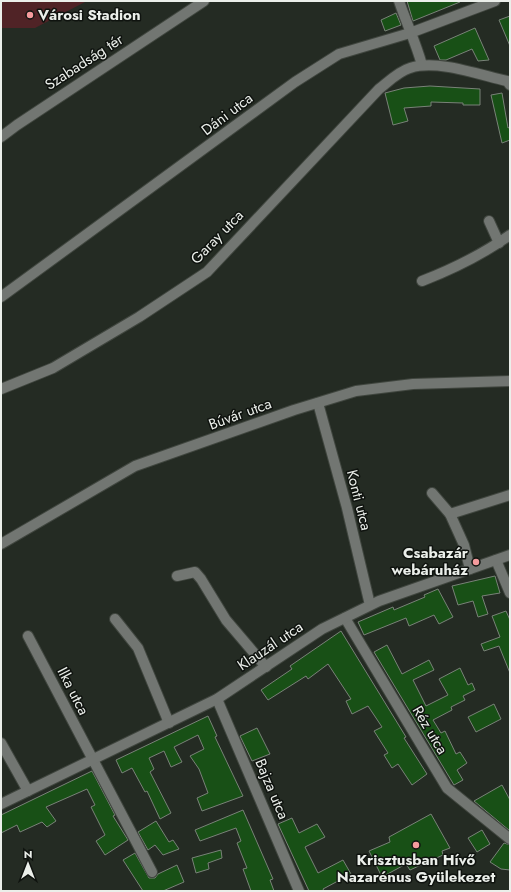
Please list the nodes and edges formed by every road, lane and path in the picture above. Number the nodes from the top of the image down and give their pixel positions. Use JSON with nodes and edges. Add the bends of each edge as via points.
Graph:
{"nodes":[{"id":1,"x":204,"y":1,"type":"edge"},
{"id":2,"x":399,"y":1,"type":"edge"},
{"id":3,"x":495,"y":1,"type":"edge"},
{"id":4,"x":410,"y":32,"type":"junction"},
{"id":5,"x":422,"y":65,"type":"junction"},
{"id":6,"x":510,"y":85,"type":"edge"},
{"id":7,"x":1,"y":137,"type":"edge"},
{"id":8,"x":489,"y":221,"type":"dead end"},
{"id":9,"x":510,"y":235,"type":"edge"},
{"id":10,"x":499,"y":243,"type":"junction"},
{"id":11,"x":422,"y":281,"type":"dead end"},
{"id":12,"x":1,"y":297,"type":"edge"},
{"id":13,"x":510,"y":381,"type":"edge"},
{"id":14,"x":1,"y":389,"type":"edge"},
{"id":15,"x":318,"y":403,"type":"junction"},
{"id":16,"x":432,"y":493,"type":"dead end"},
{"id":17,"x":510,"y":495,"type":"edge"},
{"id":18,"x":450,"y":514,"type":"junction"},
{"id":19,"x":1,"y":544,"type":"edge"},
{"id":20,"x":510,"y":555,"type":"edge"},
{"id":21,"x":496,"y":560,"type":"junction"},
{"id":22,"x":470,"y":569,"type":"junction"},
{"id":23,"x":177,"y":576,"type":"dead end"},
{"id":24,"x":510,"y":593,"type":"edge"},
{"id":25,"x":370,"y":605,"type":"junction"},
{"id":26,"x":115,"y":618,"type":"dead end"},
{"id":27,"x":345,"y":618,"type":"junction"},
{"id":28,"x":28,"y":636,"type":"dead end"},
{"id":29,"x":266,"y":667,"type":"junction"},
{"id":30,"x":217,"y":699,"type":"junction"},
{"id":31,"x":169,"y":723,"type":"junction"},
{"id":32,"x":1,"y":743,"type":"edge"},
{"id":33,"x":92,"y":760,"type":"junction"},
{"id":34,"x":28,"y":791,"type":"junction"},
{"id":35,"x":1,"y":804,"type":"edge"},
{"id":36,"x":510,"y":839,"type":"edge"},
{"id":37,"x":152,"y":872,"type":"dead end"},
{"id":38,"x":299,"y":891,"type":"edge"}],
"edges":[{"from":1,"to":7,"type":"street","name":"Szabadság tér"},
{"from":2,"to":4,"type":"street"},
{"from":3,"to":4,"type":"street","name":"Dáni utca"},
{"from":4,"to":5,"type":"street","via":[[418,47]]},
{"from":4,"to":12,"type":"street","name":"Dáni utca","via":[[339,54],[295,82]]},
{"from":5,"to":6,"type":"street","via":[[442,66],[507,82]]},
{"from":5,"to":14,"type":"street","name":"Garay utca","via":[[408,68],[379,89],[207,272],[139,317],[53,368]]},
{"from":8,"to":10,"type":"street"},
{"from":9,"to":10,"type":"street"},
{"from":10,"to":11,"type":"street","via":[[439,275]]},
{"from":13,"to":15,"type":"street","name":"Búvár utca","via":[[406,385],[356,391]]},
{"from":15,"to":19,"type":"street","name":"Búvár utca","via":[[135,466]]},
{"from":15,"to":25,"type":"street","name":"Konti utca"},
{"from":16,"to":18,"type":"street"},
{"from":17,"to":18,"type":"street"},
{"from":18,"to":22,"type":"street","via":[[464,546]]},
{"from":20,"to":21,"type":"street","name":"Klauzál utca"},
{"from":21,"to":22,"type":"street","name":"Klauzál utca"},
{"from":21,"to":24,"type":"street"},
{"from":22,"to":25,"type":"street","name":"Klauzál utca"},
{"from":23,"to":29,"type":"street","via":[[195,572],[226,620]]},
{"from":25,"to":27,"type":"street","name":"Klauzál utca"},
{"from":26,"to":31,"type":"street","via":[[138,648]]},
{"from":27,"to":29,"type":"street","name":"Klauzál utca"},
{"from":27,"to":36,"type":"street","name":"Réz utca","via":[[447,788]]},
{"from":28,"to":33,"type":"street","name":"Ilka utca"},
{"from":29,"to":30,"type":"street","name":"Klauzál utca"},
{"from":30,"to":31,"type":"street","name":"Klauzál utca"},
{"from":30,"to":38,"type":"street","name":"Bajza utca"},
{"from":31,"to":33,"type":"street","name":"Klauzál utca"},
{"from":32,"to":34,"type":"street"},
{"from":33,"to":34,"type":"street","name":"Klauzál utca"},
{"from":33,"to":37,"type":"street"},
{"from":34,"to":35,"type":"street","name":"Klauzál utca"}]}
